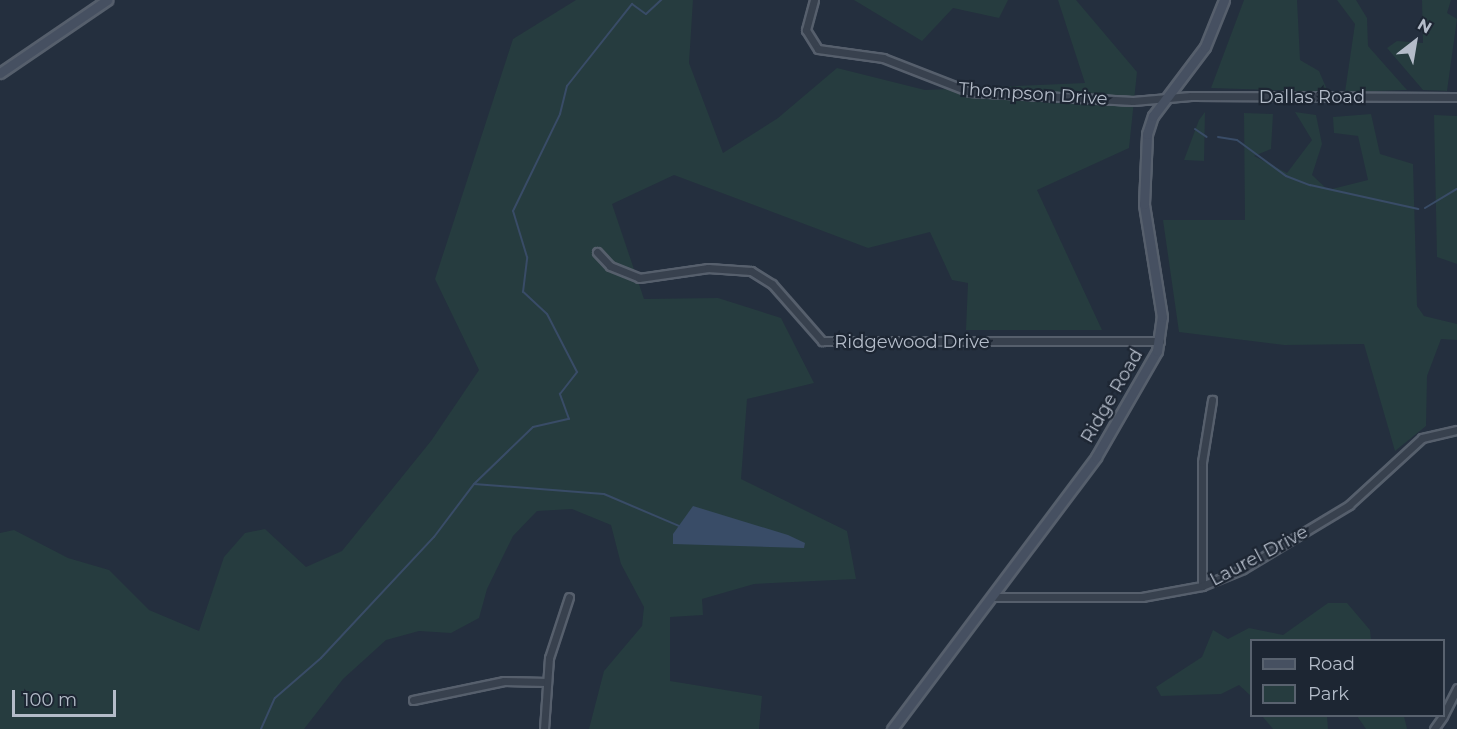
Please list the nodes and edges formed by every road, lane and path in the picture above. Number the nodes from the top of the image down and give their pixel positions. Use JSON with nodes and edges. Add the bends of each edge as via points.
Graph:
{"nodes":[{"id":1,"x":107,"y":0,"type":"edge"},
{"id":2,"x":814,"y":0,"type":"edge"},
{"id":3,"x":1224,"y":0,"type":"edge"},
{"id":4,"x":0,"y":73,"type":"edge"},
{"id":5,"x":1166,"y":98,"type":"junction"},
{"id":6,"x":1457,"y":98,"type":"edge"},
{"id":7,"x":597,"y":252,"type":"dead end"},
{"id":8,"x":1160,"y":341,"type":"junction"},
{"id":9,"x":1212,"y":400,"type":"dead end"},
{"id":10,"x":1457,"y":430,"type":"edge"},
{"id":11,"x":1203,"y":586,"type":"junction"},
{"id":12,"x":569,"y":597,"type":"dead end"},
{"id":13,"x":992,"y":597,"type":"junction"},
{"id":14,"x":547,"y":681,"type":"junction"},
{"id":15,"x":1457,"y":688,"type":"edge"},
{"id":16,"x":412,"y":700,"type":"dead end"},
{"id":17,"x":1445,"y":711,"type":"edge"},
{"id":18,"x":897,"y":728,"type":"edge"},
{"id":19,"x":544,"y":729,"type":"edge"}],
"edges":[{"from":1,"to":4,"type":"street"},
{"from":2,"to":5,"type":"street","name":"Thompson Drive","via":[[806,30],[818,48],[883,58],[958,90],[1133,101]]},
{"from":3,"to":5,"type":"street","name":"Ridge Road","via":[[1201,53]]},
{"from":5,"to":6,"type":"street","name":"Dallas Road"},
{"from":5,"to":8,"type":"street","name":"Ridge Road","via":[[1149,125],[1143,165],[1145,213],[1161,306]]},
{"from":7,"to":8,"type":"street","name":"Ridgewood Drive","via":[[610,266],[639,278],[730,267],[751,271],[772,284],[822,341]]},
{"from":8,"to":13,"type":"street","name":"Ridge Road","via":[[1113,430]]},
{"from":9,"to":11,"type":"street","via":[[1202,462]]},
{"from":10,"to":11,"type":"street","name":"Laurel Drive","via":[[1422,438],[1349,505],[1243,569]]},
{"from":11,"to":13,"type":"street","name":"Laurel Drive","via":[[1142,597]]},
{"from":12,"to":14,"type":"street","via":[[549,658]]},
{"from":13,"to":18,"type":"street","name":"Ridge Road"},
{"from":14,"to":16,"type":"street","via":[[504,681]]},
{"from":14,"to":19,"type":"street"},
{"from":15,"to":17,"type":"street"}]}
